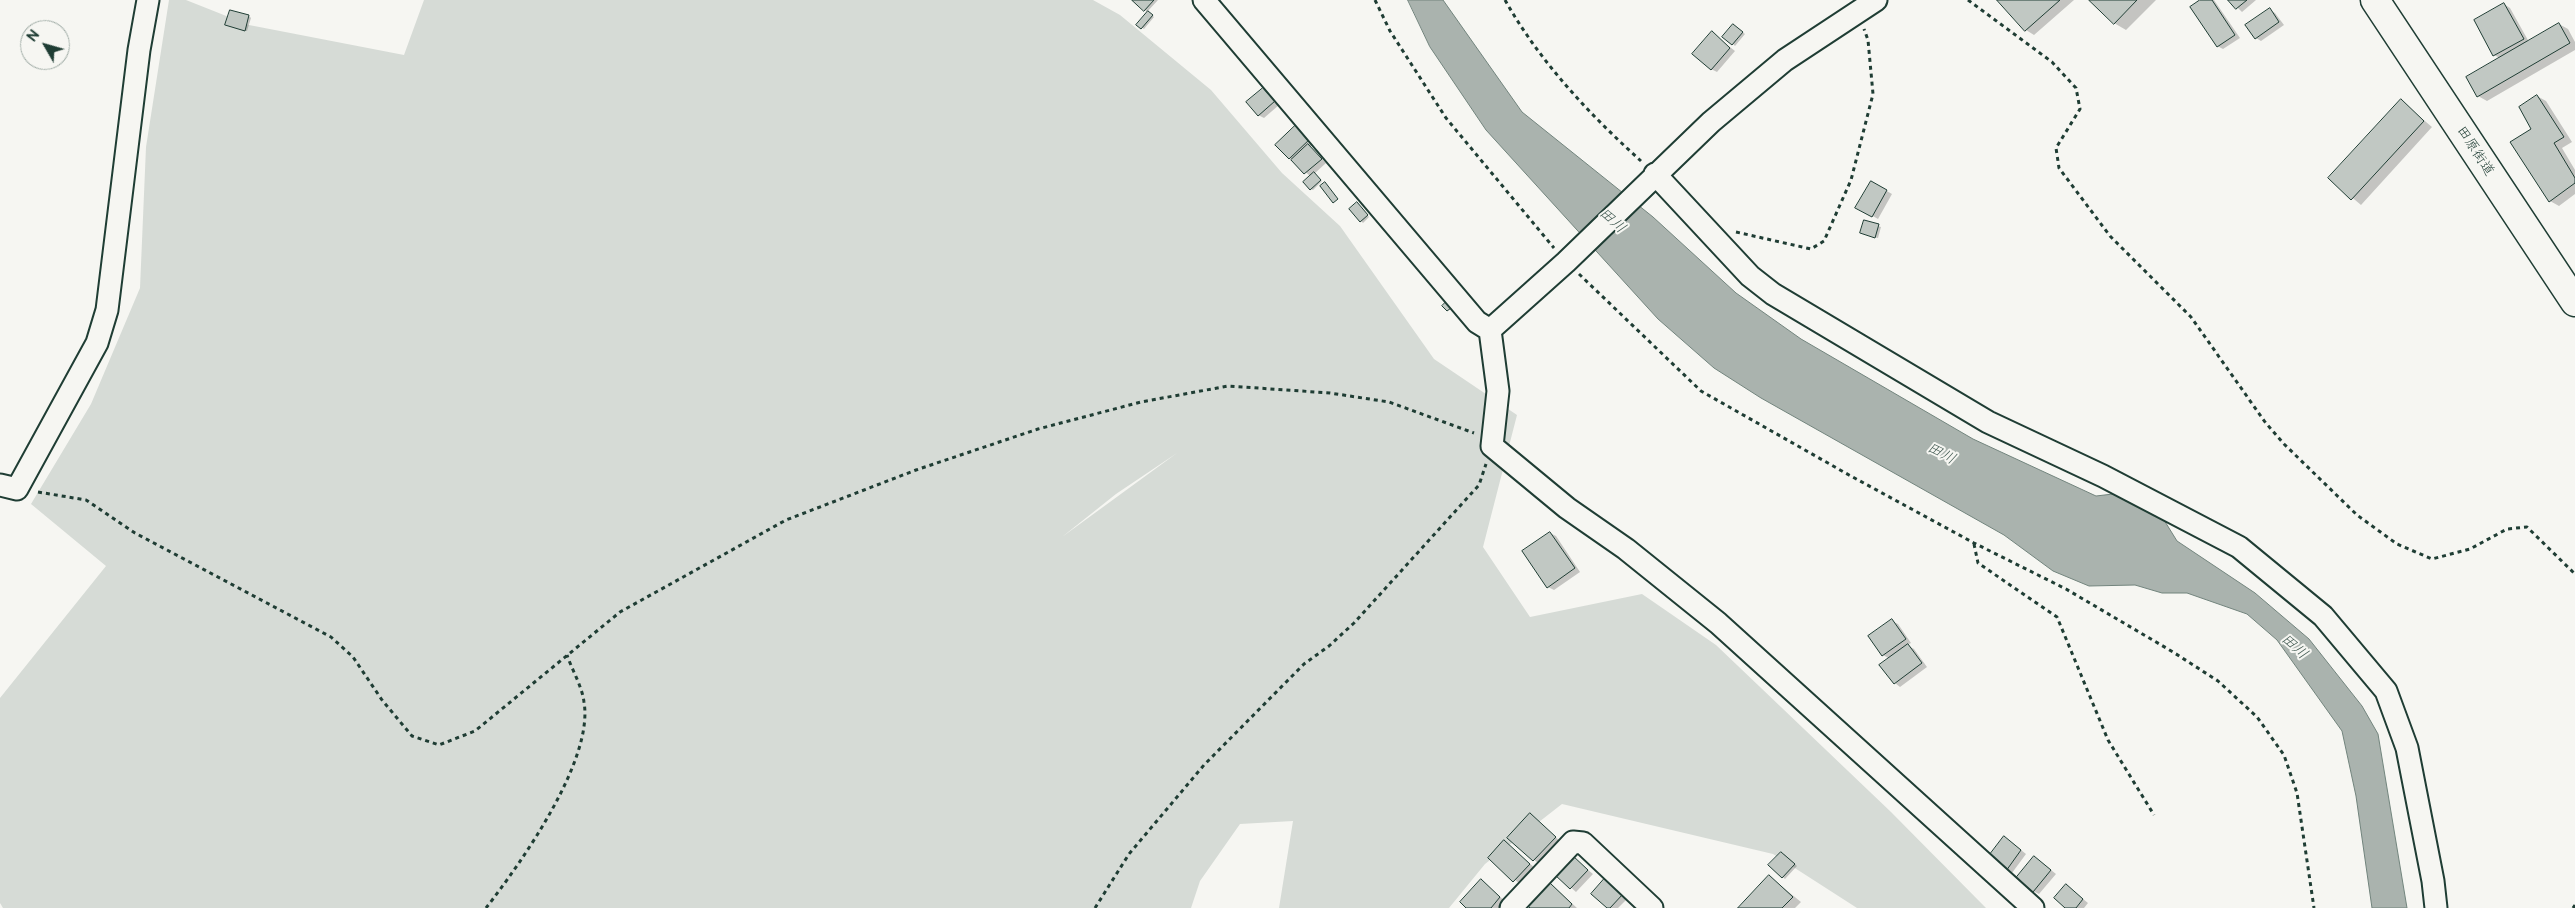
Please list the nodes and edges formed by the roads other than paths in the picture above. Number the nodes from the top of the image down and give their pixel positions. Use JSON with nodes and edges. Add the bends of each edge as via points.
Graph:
{"nodes":[{"id":1,"x":148,"y":0,"type":"edge"},
{"id":2,"x":1204,"y":0,"type":"edge"},
{"id":3,"x":1876,"y":0,"type":"edge"},
{"id":4,"x":2375,"y":0,"type":"edge"},
{"id":5,"x":1856,"y":6,"type":"edge"},
{"id":6,"x":1653,"y":177,"type":"junction"},
{"id":7,"x":2575,"y":302,"type":"edge"},
{"id":8,"x":1490,"y":330,"type":"junction"},
{"id":9,"x":9,"y":487,"type":"edge"},
{"id":10,"x":1646,"y":906,"type":"edge"},
{"id":11,"x":1511,"y":908,"type":"edge"},
{"id":12,"x":2033,"y":908,"type":"edge"},
{"id":13,"x":2436,"y":908,"type":"edge"}],
"edges":[{"from":1,"to":9,"type":"street","via":[[107,310],[97,343]]},
{"from":2,"to":8,"type":"street","via":[[1478,322]]},
{"from":3,"to":5,"type":"street"},
{"from":4,"to":7,"type":"main road","name":"田原街道"},
{"from":5,"to":6,"type":"street","via":[[1711,122]]},
{"from":6,"to":8,"type":"street"},
{"from":6,"to":13,"type":"street","via":[[1750,276],[1773,294],[1988,422],[2103,476],[2239,547],[2323,616],[2386,691],[2407,748]]},
{"from":8,"to":12,"type":"street","via":[[1498,391],[1492,446],[1567,508],[1626,549],[1718,623]]},
{"from":10,"to":11,"type":"street","via":[[1583,843],[1573,842]]}]}
